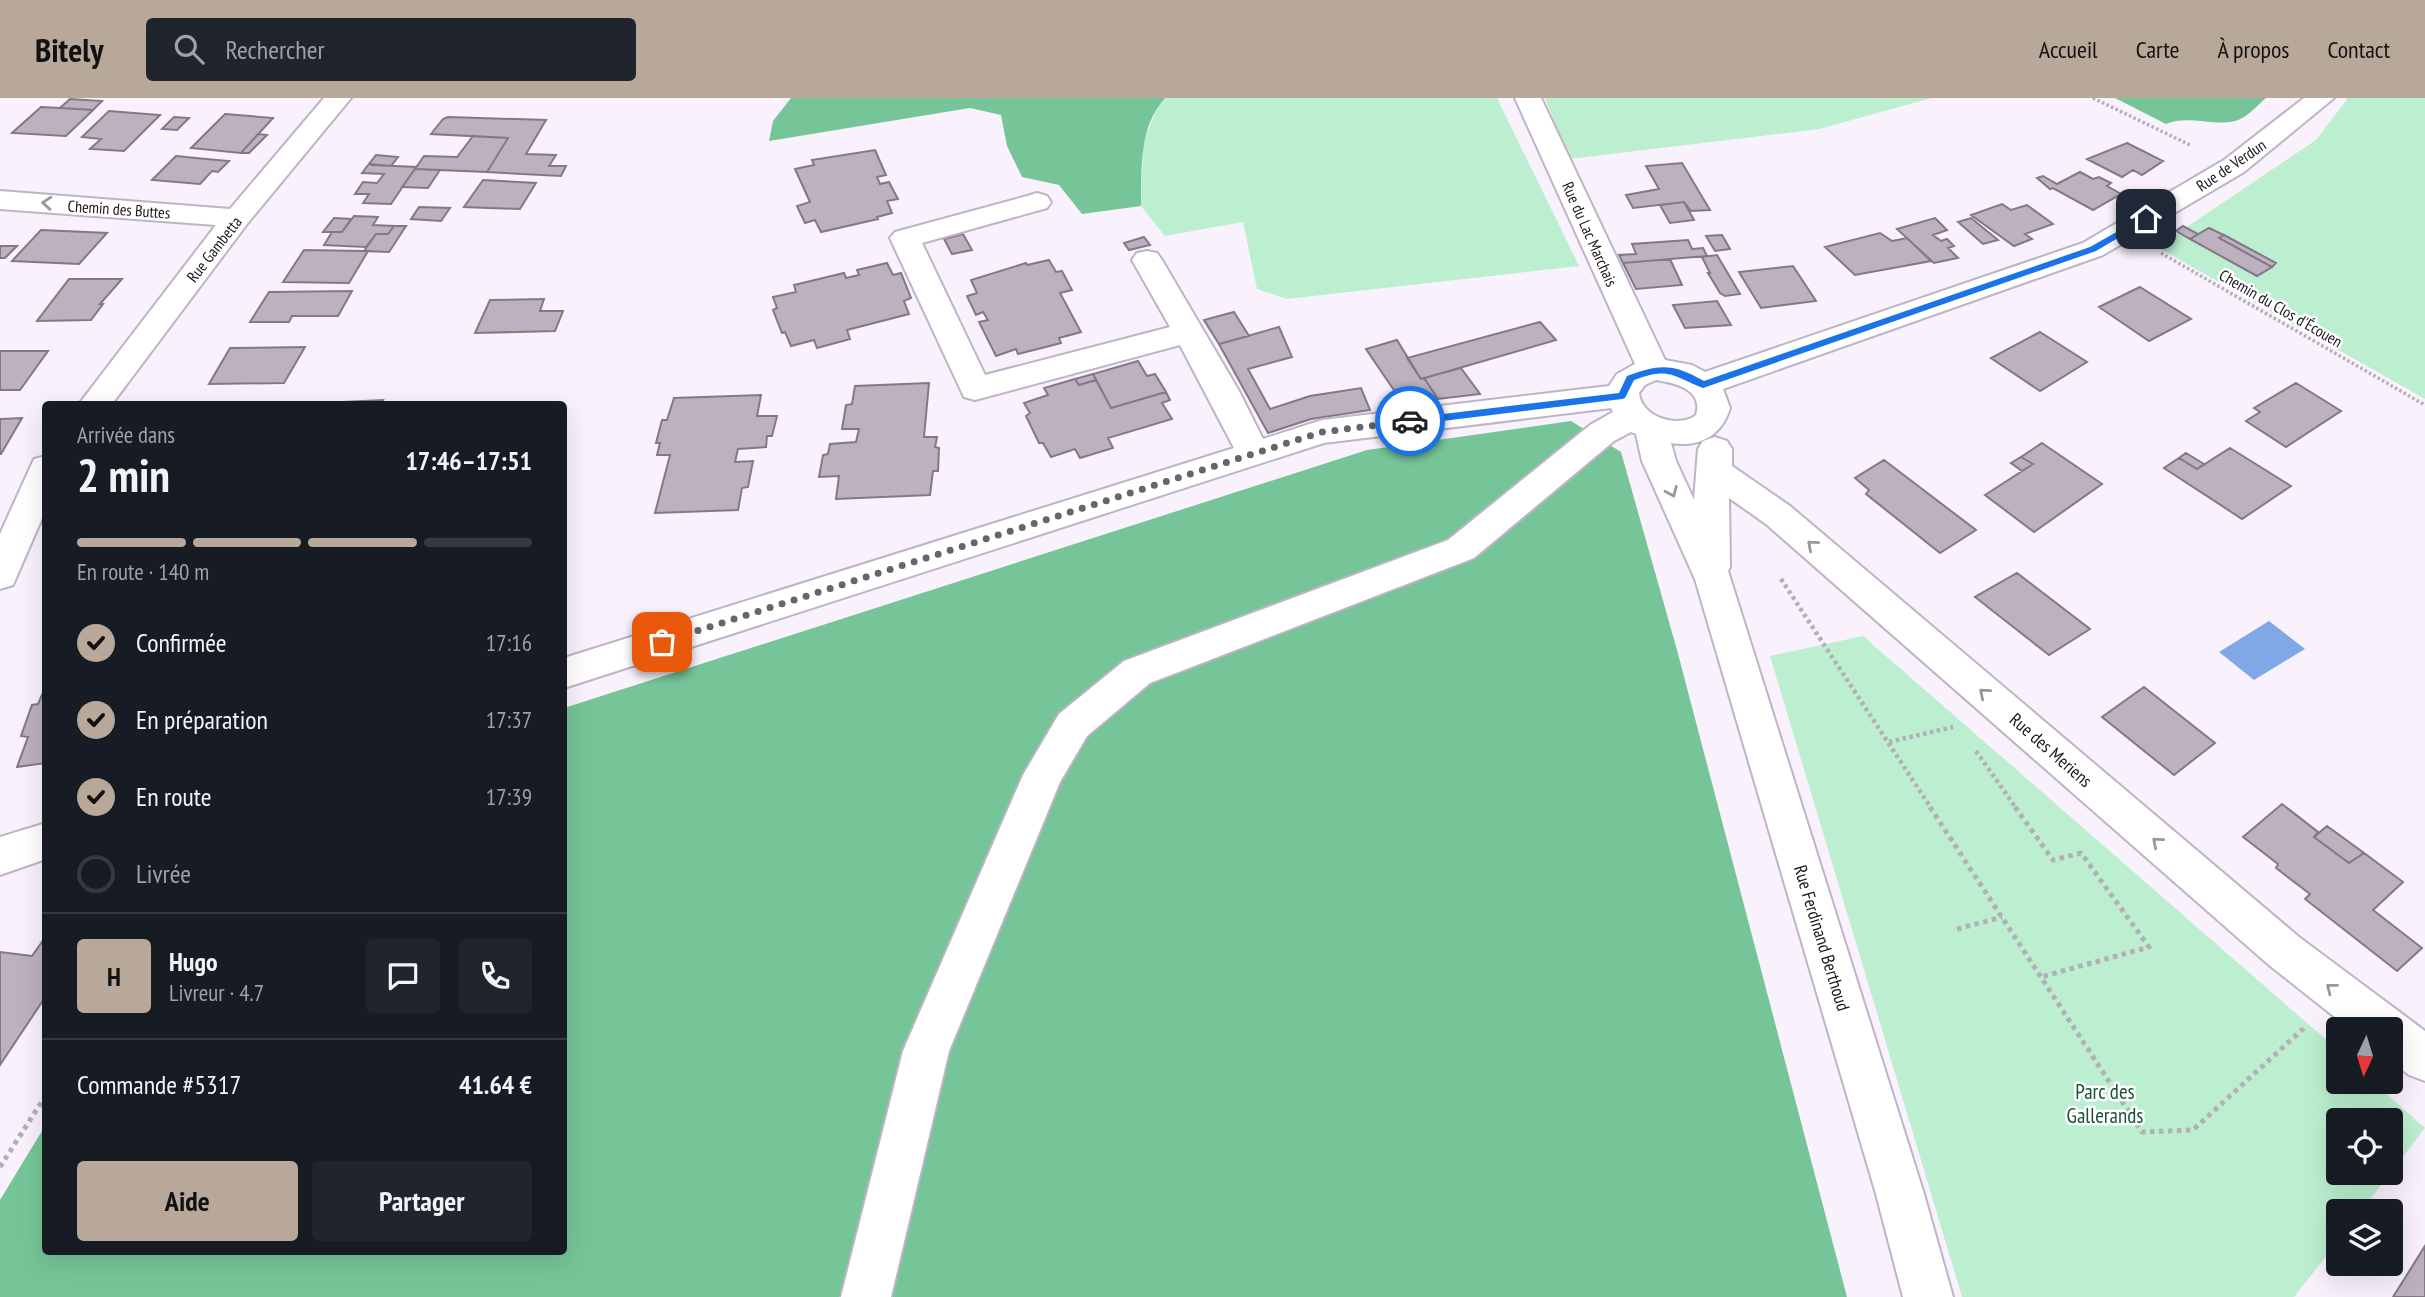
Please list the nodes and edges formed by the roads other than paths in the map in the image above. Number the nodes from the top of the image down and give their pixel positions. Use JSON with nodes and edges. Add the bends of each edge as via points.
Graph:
{"nodes":[{"id":1,"x":338,"y":98,"type":"edge"},
{"id":2,"x":1528,"y":98,"type":"edge"},
{"id":3,"x":2322,"y":98,"type":"edge"},
{"id":4,"x":0,"y":200,"type":"edge"},
{"id":5,"x":1037,"y":202,"type":"dead end"},
{"id":6,"x":237,"y":218,"type":"junction"},
{"id":7,"x":1147,"y":260,"type":"dead end"},
{"id":8,"x":1189,"y":332,"type":"junction"},
{"id":9,"x":1654,"y":369,"type":"junction"},
{"id":10,"x":1703,"y":384,"type":"junction"},
{"id":11,"x":97,"y":401,"type":"edge"},
{"id":12,"x":1636,"y":413,"type":"junction"},
{"id":13,"x":1714,"y":416,"type":"junction"},
{"id":14,"x":1254,"y":454,"type":"junction"},
{"id":15,"x":1716,"y":472,"type":"junction"},
{"id":16,"x":42,"y":477,"type":"edge"},
{"id":17,"x":0,"y":575,"type":"edge"},
{"id":18,"x":1713,"y":579,"type":"junction"},
{"id":19,"x":567,"y":672,"type":"edge"},
{"id":20,"x":42,"y":842,"type":"edge"},
{"id":21,"x":0,"y":856,"type":"edge"},
{"id":22,"x":2370,"y":1017,"type":"edge"},
{"id":23,"x":2403,"y":1043,"type":"edge"},
{"id":24,"x":2425,"y":1059,"type":"edge"},
{"id":25,"x":866,"y":1297,"type":"edge"},
{"id":26,"x":1928,"y":1297,"type":"edge"}],
"edges":[{"from":1,"to":6,"type":"street","name":"Rue Gambetta"},
{"from":2,"to":9,"type":"street","name":"Rue du Lac Marchais"},
{"from":3,"to":10,"type":"street","name":"Rue de Verdun","via":[[2234,166],[2093,249]]},
{"from":6,"to":4,"type":"street","name":"Chemin des Buttes","one_way":true},
{"from":5,"to":8,"type":"street","via":[[905,238],[975,389]]},
{"from":6,"to":11,"type":"street","name":"Rue Gambetta"},
{"from":7,"to":8,"type":"street"},
{"from":8,"to":14,"type":"street"},
{"from":9,"to":10,"type":"street","via":[[1682,373]]},
{"from":9,"to":12,"type":"street","via":[[1630,378]]},
{"from":10,"to":13,"type":"street","via":[[1714,397]]},
{"from":12,"to":13,"type":"street","via":[[1666,432],[1689,432],[1707,425]]},
{"from":12,"to":14,"type":"street","via":[[1322,432]]},
{"from":12,"to":18,"type":"street","name":"Rue Ferdinand Berthoud","one_way":true},
{"from":12,"to":25,"type":"street","via":[[1602,433],[1461,549],[1138,672],[1073,725],[1043,775],[926,1051]]},
{"from":13,"to":15,"type":"street","name":"Rue Ferdinand Berthoud"},
{"from":14,"to":19,"type":"street"},
{"from":15,"to":18,"type":"street","name":"Rue Ferdinand Berthoud"},
{"from":22,"to":15,"type":"street","name":"Rue des Meriens","one_way":true,"via":[[2284,951],[1789,524]]},
{"from":16,"to":17,"type":"street"},
{"from":18,"to":26,"type":"street","name":"Rue Ferdinand Berthoud"},
{"from":20,"to":21,"type":"street"},
{"from":23,"to":24,"type":"street"}]}
